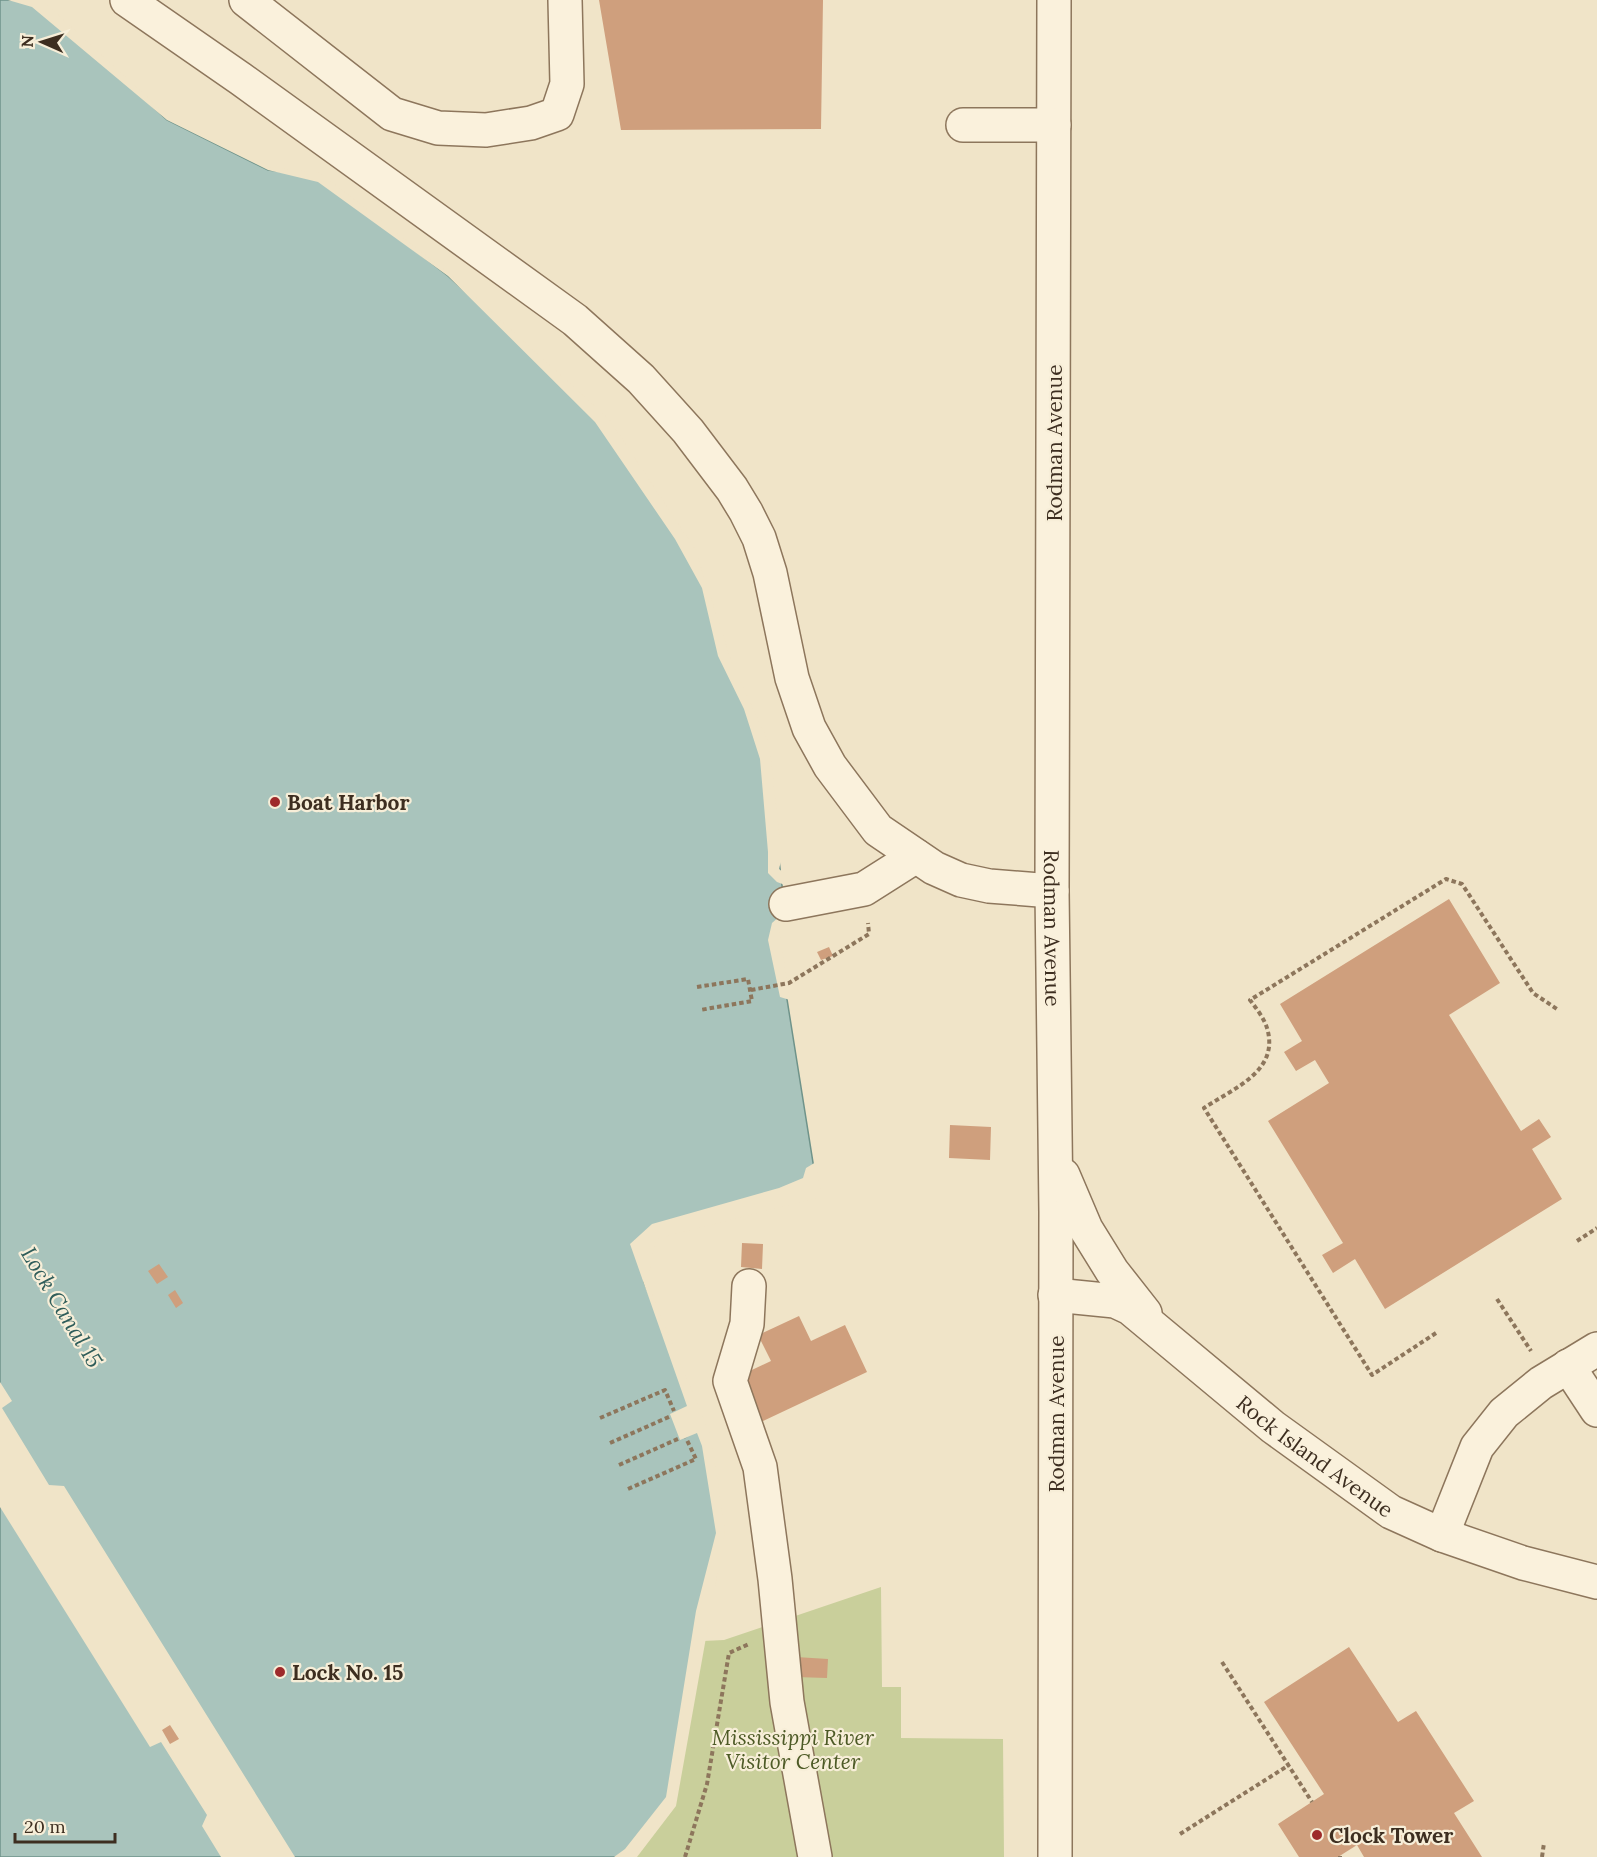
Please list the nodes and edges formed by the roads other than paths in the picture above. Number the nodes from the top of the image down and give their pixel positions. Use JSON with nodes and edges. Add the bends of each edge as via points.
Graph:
{"nodes":[{"id":1,"x":127,"y":0,"type":"edge"},
{"id":2,"x":246,"y":0,"type":"edge"},
{"id":3,"x":565,"y":0,"type":"edge"},
{"id":4,"x":1054,"y":0,"type":"edge"},
{"id":5,"x":963,"y":125,"type":"dead end"},
{"id":6,"x":1054,"y":125,"type":"junction"},
{"id":7,"x":916,"y":856,"type":"junction"},
{"id":8,"x":1052,"y":891,"type":"junction"},
{"id":9,"x":786,"y":904,"type":"dead end"},
{"id":10,"x":1056,"y":1159,"type":"junction"},
{"id":11,"x":749,"y":1286,"type":"dead end"},
{"id":12,"x":1055,"y":1295,"type":"junction"},
{"id":13,"x":1157,"y":1329,"type":"junction"},
{"id":14,"x":1597,"y":1349,"type":"edge"},
{"id":15,"x":1568,"y":1366,"type":"junction"},
{"id":16,"x":1597,"y":1410,"type":"edge"},
{"id":17,"x":1442,"y":1535,"type":"junction"},
{"id":18,"x":1597,"y":1582,"type":"edge"},
{"id":19,"x":815,"y":1857,"type":"edge"},
{"id":20,"x":1055,"y":1857,"type":"edge"}],
"edges":[{"from":1,"to":7,"type":"street","via":[[574,320],[641,379],[688,431],[732,489],[759,538],[792,678],[809,728],[830,766],[878,830]]},
{"from":2,"to":3,"type":"street","via":[[392,114],[438,128],[486,130],[531,123],[557,114],[567,84]]},
{"from":4,"to":6,"type":"street","name":"Rodman Avenue"},
{"from":5,"to":6,"type":"street"},
{"from":6,"to":8,"type":"street","name":"Rodman Avenue"},
{"from":7,"to":8,"type":"street","via":[[934,868],[970,882]]},
{"from":7,"to":9,"type":"street","via":[[864,890]]},
{"from":8,"to":10,"type":"street","name":"Rodman Avenue"},
{"from":10,"to":12,"type":"street","name":"Rodman Avenue"},
{"from":10,"to":13,"type":"street","via":[[1086,1230]]},
{"from":11,"to":19,"type":"street","via":[[747,1324],[730,1381],[760,1467],[787,1702]]},
{"from":12,"to":13,"type":"street","name":"Rock Island Avenue","via":[[1115,1301]]},
{"from":12,"to":20,"type":"street","name":"Rodman Avenue"},
{"from":13,"to":17,"type":"street","name":"Rock Island Avenue","via":[[1282,1434],[1391,1512]]},
{"from":14,"to":15,"type":"street"},
{"from":15,"to":16,"type":"street"},
{"from":15,"to":17,"type":"street","via":[[1504,1413],[1477,1447]]},
{"from":17,"to":18,"type":"street","name":"Rock Island Avenue","via":[[1523,1563]]}]}
